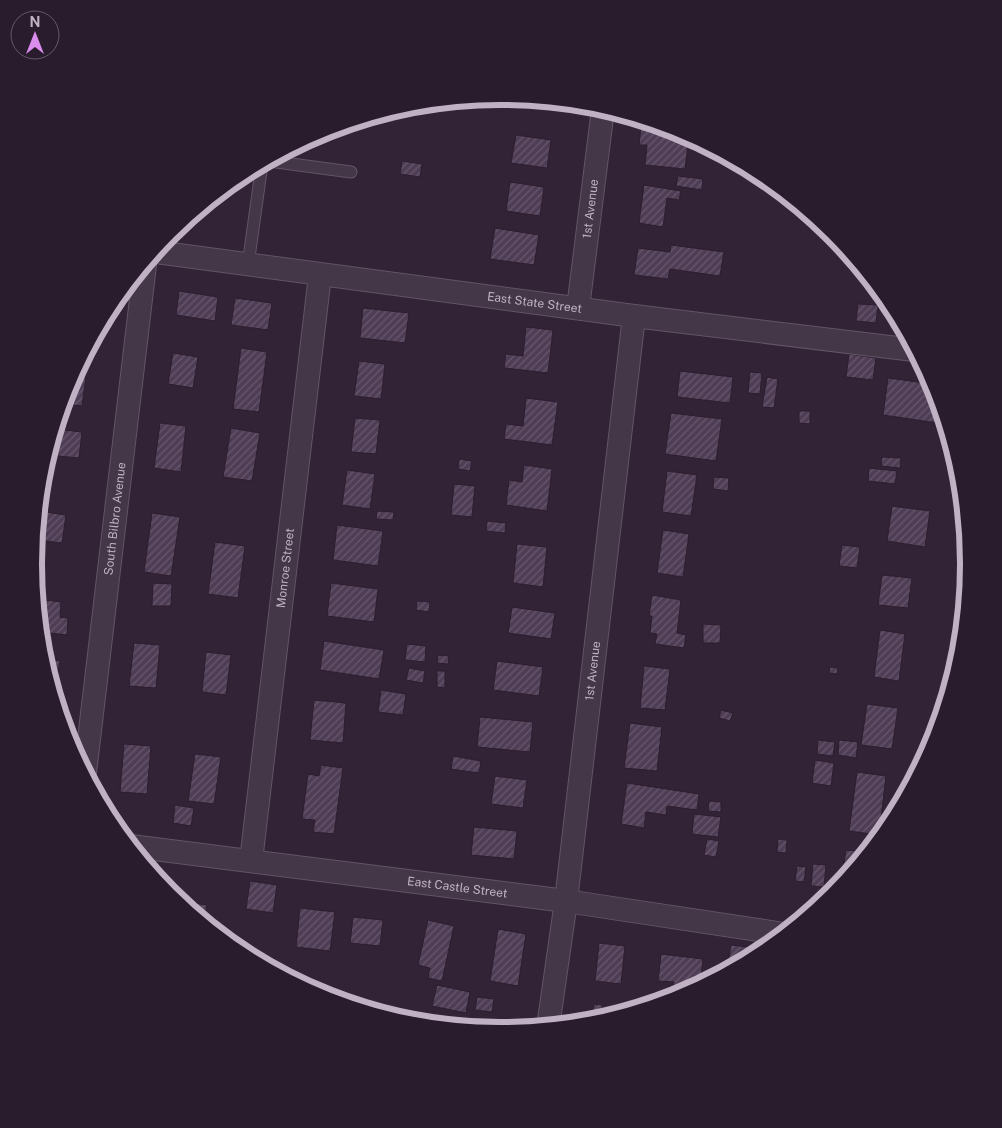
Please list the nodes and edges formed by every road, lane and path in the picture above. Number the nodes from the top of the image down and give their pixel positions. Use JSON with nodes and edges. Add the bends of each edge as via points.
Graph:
{"nodes":[{"id":1,"x":602,"y":117,"type":"edge"},
{"id":2,"x":280,"y":163,"type":"edge"},
{"id":3,"x":351,"y":172,"type":"dead end"},
{"id":4,"x":261,"y":174,"type":"edge"},
{"id":5,"x":164,"y":253,"type":"edge"},
{"id":6,"x":248,"y":265,"type":"junction"},
{"id":7,"x":320,"y":275,"type":"junction"},
{"id":8,"x":144,"y":277,"type":"edge"},
{"id":9,"x":578,"y":308,"type":"junction"},
{"id":10,"x":634,"y":316,"type":"junction"},
{"id":11,"x":906,"y":349,"type":"edge"},
{"id":12,"x":87,"y":761,"type":"edge"},
{"id":13,"x":140,"y":847,"type":"edge"},
{"id":14,"x":251,"y":861,"type":"junction"},
{"id":15,"x":566,"y":901,"type":"junction"},
{"id":16,"x":774,"y":932,"type":"edge"},
{"id":17,"x":549,"y":1020,"type":"edge"}],
"edges":[{"from":1,"to":9,"type":"street","name":"1st Avenue"},
{"from":2,"to":3,"type":"lane"},
{"from":4,"to":6,"type":"lane"},
{"from":5,"to":6,"type":"street","name":"East State Street"},
{"from":6,"to":7,"type":"street","name":"East State Street"},
{"from":7,"to":9,"type":"street","name":"East State Street"},
{"from":7,"to":14,"type":"street","name":"Monroe Street"},
{"from":8,"to":12,"type":"street","name":"South Bilbro Avenue"},
{"from":9,"to":10,"type":"street","name":"East State Street"},
{"from":10,"to":11,"type":"street","name":"East State Street"},
{"from":10,"to":15,"type":"street","name":"1st Avenue"},
{"from":13,"to":14,"type":"street","name":"East Castle Street"},
{"from":14,"to":15,"type":"street","name":"East Castle Street"},
{"from":15,"to":16,"type":"street","name":"East Castle Street"},
{"from":15,"to":17,"type":"street","name":"1st Avenue"}]}
